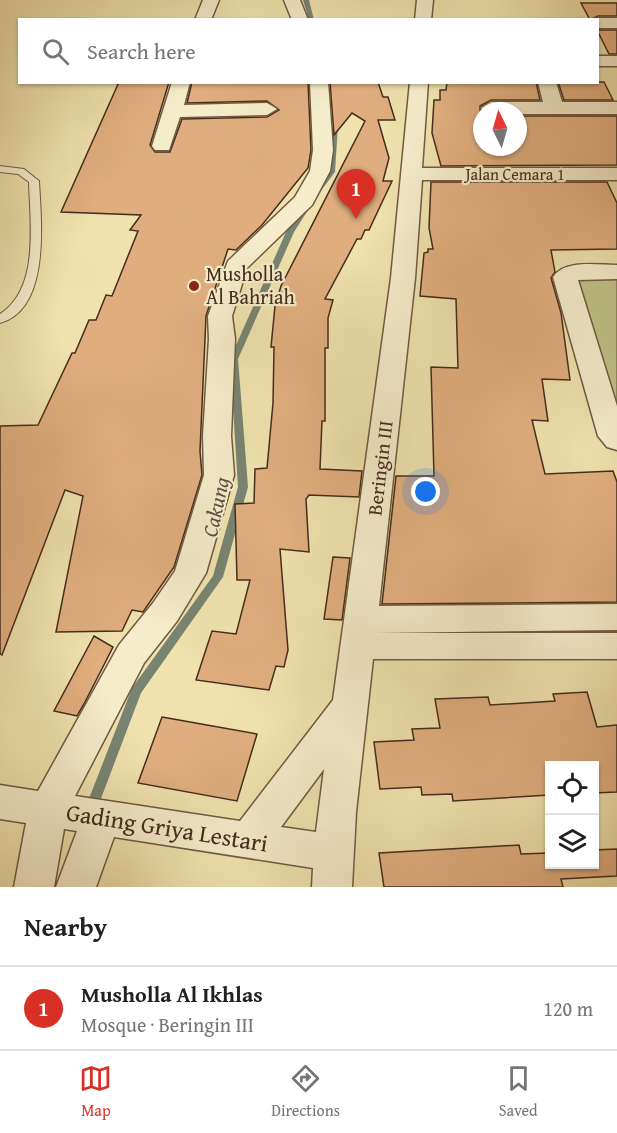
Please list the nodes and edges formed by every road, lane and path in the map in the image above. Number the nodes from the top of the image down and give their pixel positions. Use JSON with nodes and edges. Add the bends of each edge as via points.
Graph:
{"nodes":[{"id":1,"x":211,"y":0,"type":"edge"},
{"id":2,"x":292,"y":0,"type":"edge"},
{"id":3,"x":425,"y":0,"type":"edge"},
{"id":4,"x":203,"y":18,"type":"edge"},
{"id":5,"x":299,"y":18,"type":"edge"},
{"id":6,"x":423,"y":18,"type":"edge"},
{"id":7,"x":599,"y":23,"type":"edge"},
{"id":8,"x":617,"y":23,"type":"edge"},
{"id":9,"x":599,"y":61,"type":"edge"},
{"id":10,"x":617,"y":61,"type":"edge"},
{"id":11,"x":180,"y":84,"type":"edge"},
{"id":12,"x":318,"y":84,"type":"edge"},
{"id":13,"x":419,"y":84,"type":"edge"},
{"id":14,"x":548,"y":84,"type":"edge"},
{"id":15,"x":527,"y":108,"type":"edge"},
{"id":16,"x":554,"y":108,"type":"junction"},
{"id":17,"x":617,"y":108,"type":"edge"},
{"id":18,"x":267,"y":109,"type":"dead end"},
{"id":19,"x":172,"y":111,"type":"junction"},
{"id":20,"x":162,"y":146,"type":"dead end"},
{"id":21,"x":0,"y":169,"type":"edge"},
{"id":22,"x":414,"y":174,"type":"junction"},
{"id":23,"x":617,"y":174,"type":"edge"},
{"id":24,"x":617,"y":272,"type":"edge"},
{"id":25,"x":0,"y":319,"type":"edge"},
{"id":26,"x":614,"y":438,"type":"edge"},
{"id":27,"x":617,"y":617,"type":"edge"},
{"id":28,"x":360,"y":632,"type":"junction"},
{"id":29,"x":617,"y":646,"type":"edge"},
{"id":30,"x":352,"y":701,"type":"junction"},
{"id":31,"x":0,"y":802,"type":"edge"},
{"id":32,"x":75,"y":813,"type":"junction"},
{"id":33,"x":248,"y":841,"type":"junction"},
{"id":34,"x":333,"y":870,"type":"edge"},
{"id":35,"x":34,"y":887,"type":"edge"},
{"id":36,"x":76,"y":887,"type":"edge"}],
"edges":[{"from":1,"to":4,"type":"street"},
{"from":2,"to":5,"type":"street"},
{"from":3,"to":6,"type":"street"},
{"from":7,"to":8,"type":"street"},
{"from":9,"to":10,"type":"street"},
{"from":11,"to":19,"type":"street"},
{"from":12,"to":32,"type":"street","via":[[323,150],[320,171],[304,200],[236,266],[222,308],[217,400],[219,475],[209,518],[190,573],[131,654]]},
{"from":13,"to":22,"type":"street","name":"Beringin III"},
{"from":14,"to":16,"type":"street"},
{"from":15,"to":16,"type":"street"},
{"from":16,"to":17,"type":"street"},
{"from":18,"to":19,"type":"street"},
{"from":19,"to":20,"type":"street"},
{"from":21,"to":25,"type":"lane","via":[[21,171],[33,181],[35,254],[31,279],[15,309]]},
{"from":22,"to":23,"type":"street","name":"Jalan Cemara 1"},
{"from":22,"to":28,"type":"street","name":"Beringin III"},
{"from":24,"to":26,"type":"street","via":[[572,273],[565,277]]},
{"from":27,"to":28,"type":"street"},
{"from":28,"to":29,"type":"street"},
{"from":28,"to":30,"type":"street","name":"Beringin III"},
{"from":30,"to":33,"type":"street"},
{"from":30,"to":34,"type":"street","name":"Beringin III"},
{"from":31,"to":32,"type":"street","name":"Gading Griya Lestari"},
{"from":32,"to":33,"type":"street","name":"Gading Griya Lestari"},
{"from":32,"to":35,"type":"street"},
{"from":32,"to":36,"type":"street"},
{"from":33,"to":34,"type":"street","name":"Gading Griya Lestari"}]}
